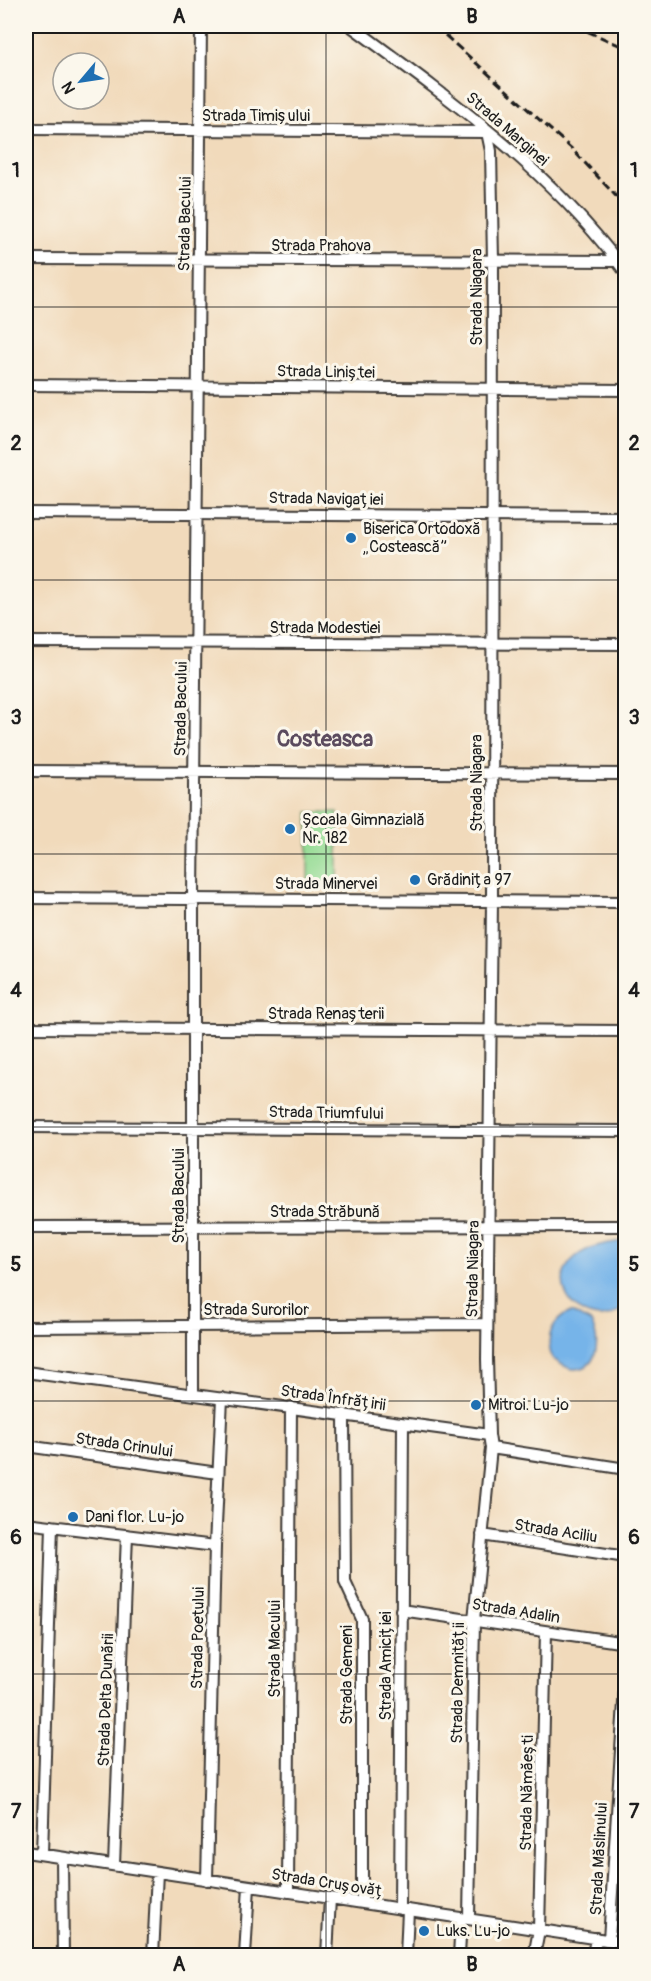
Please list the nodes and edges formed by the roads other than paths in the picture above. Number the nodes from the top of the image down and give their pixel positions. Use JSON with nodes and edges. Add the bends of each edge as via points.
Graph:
{"nodes":[{"id":1,"x":201,"y":26,"type":"edge"},
{"id":2,"x":351,"y":26,"type":"edge"},
{"id":3,"x":26,"y":129,"type":"edge"},
{"id":4,"x":201,"y":131,"type":"junction"},
{"id":5,"x":487,"y":132,"type":"junction"},
{"id":6,"x":26,"y":259,"type":"edge"},
{"id":7,"x":199,"y":261,"type":"junction"},
{"id":8,"x":493,"y":261,"type":"junction"},
{"id":9,"x":617,"y":261,"type":"junction"},
{"id":10,"x":626,"y":273,"type":"edge"},
{"id":11,"x":26,"y":386,"type":"edge"},
{"id":12,"x":198,"y":386,"type":"junction"},
{"id":13,"x":492,"y":389,"type":"junction"},
{"id":14,"x":626,"y":390,"type":"edge"},
{"id":15,"x":26,"y":513,"type":"edge"},
{"id":16,"x":197,"y":513,"type":"junction"},
{"id":17,"x":491,"y":515,"type":"junction"},
{"id":18,"x":626,"y":517,"type":"edge"},
{"id":19,"x":26,"y":642,"type":"edge"},
{"id":20,"x":197,"y":643,"type":"junction"},
{"id":21,"x":492,"y":643,"type":"junction"},
{"id":22,"x":626,"y":644,"type":"edge"},
{"id":23,"x":26,"y":771,"type":"edge"},
{"id":24,"x":194,"y":771,"type":"junction"},
{"id":25,"x":491,"y":772,"type":"junction"},
{"id":26,"x":626,"y":774,"type":"edge"},
{"id":27,"x":26,"y":898,"type":"edge"},
{"id":28,"x":193,"y":898,"type":"junction"},
{"id":29,"x":492,"y":901,"type":"junction"},
{"id":30,"x":626,"y":902,"type":"edge"},
{"id":31,"x":26,"y":1028,"type":"edge"},
{"id":32,"x":193,"y":1029,"type":"junction"},
{"id":33,"x":490,"y":1030,"type":"junction"},
{"id":34,"x":626,"y":1030,"type":"edge"},
{"id":35,"x":26,"y":1127,"type":"edge"},
{"id":36,"x":194,"y":1127,"type":"junction"},
{"id":37,"x":490,"y":1130,"type":"junction"},
{"id":38,"x":626,"y":1131,"type":"edge"},
{"id":39,"x":489,"y":1226,"type":"junction"},
{"id":40,"x":626,"y":1226,"type":"edge"},
{"id":41,"x":26,"y":1227,"type":"edge"},
{"id":42,"x":194,"y":1228,"type":"junction"},
{"id":43,"x":487,"y":1324,"type":"junction"},
{"id":44,"x":194,"y":1325,"type":"junction"},
{"id":45,"x":26,"y":1327,"type":"edge"},
{"id":46,"x":26,"y":1372,"type":"edge"},
{"id":47,"x":193,"y":1394,"type":"junction"},
{"id":48,"x":222,"y":1398,"type":"junction"},
{"id":49,"x":291,"y":1407,"type":"junction"},
{"id":50,"x":344,"y":1414,"type":"junction"},
{"id":51,"x":403,"y":1424,"type":"junction"},
{"id":52,"x":489,"y":1435,"type":"junction"},
{"id":53,"x":26,"y":1446,"type":"edge"},
{"id":54,"x":491,"y":1448,"type":"junction"},
{"id":55,"x":626,"y":1469,"type":"edge"},
{"id":56,"x":218,"y":1473,"type":"junction"},
{"id":57,"x":26,"y":1522,"type":"edge"},
{"id":58,"x":52,"y":1526,"type":"junction"},
{"id":59,"x":127,"y":1535,"type":"junction"},
{"id":60,"x":482,"y":1535,"type":"junction"},
{"id":61,"x":215,"y":1546,"type":"junction"},
{"id":62,"x":626,"y":1557,"type":"edge"},
{"id":63,"x":401,"y":1610,"type":"junction"},
{"id":64,"x":474,"y":1620,"type":"junction"},
{"id":65,"x":546,"y":1632,"type":"junction"},
{"id":66,"x":626,"y":1643,"type":"edge"},
{"id":67,"x":626,"y":1671,"type":"edge"},
{"id":68,"x":26,"y":1852,"type":"edge"},
{"id":69,"x":42,"y":1854,"type":"junction"},
{"id":70,"x":62,"y":1858,"type":"junction"},
{"id":71,"x":114,"y":1866,"type":"junction"},
{"id":72,"x":158,"y":1872,"type":"junction"},
{"id":73,"x":207,"y":1880,"type":"junction"},
{"id":74,"x":249,"y":1886,"type":"junction"},
{"id":75,"x":288,"y":1892,"type":"junction"},
{"id":76,"x":330,"y":1898,"type":"junction"},
{"id":77,"x":362,"y":1903,"type":"junction"},
{"id":78,"x":404,"y":1909,"type":"junction"},
{"id":79,"x":465,"y":1918,"type":"junction"},
{"id":80,"x":538,"y":1930,"type":"junction"},
{"id":81,"x":596,"y":1938,"type":"junction"},
{"id":82,"x":609,"y":1940,"type":"junction"},
{"id":83,"x":626,"y":1943,"type":"edge"},
{"id":84,"x":63,"y":1956,"type":"edge"},
{"id":85,"x":153,"y":1956,"type":"edge"},
{"id":86,"x":245,"y":1956,"type":"edge"},
{"id":87,"x":327,"y":1956,"type":"edge"},
{"id":88,"x":406,"y":1956,"type":"edge"},
{"id":89,"x":459,"y":1956,"type":"edge"},
{"id":90,"x":534,"y":1956,"type":"edge"},
{"id":91,"x":593,"y":1956,"type":"edge"}],
"edges":[{"from":1,"to":4,"type":"street","name":"Strada Bacului"},
{"from":2,"to":5,"type":"street","name":"Strada Marginei","via":[[441,92]]},
{"from":3,"to":4,"type":"street","name":"Strada Timișului"},
{"from":4,"to":5,"type":"street","name":"Strada Timișului"},
{"from":4,"to":7,"type":"street","name":"Strada Bacului"},
{"from":5,"to":8,"type":"street","name":"Strada Niagara","via":[[491,151]]},
{"from":5,"to":9,"type":"street","name":"Strada Marginei","via":[[538,176]]},
{"from":6,"to":7,"type":"street","name":"Strada Prahova"},
{"from":7,"to":8,"type":"street","name":"Strada Prahova"},
{"from":7,"to":12,"type":"street","name":"Strada Bacului"},
{"from":8,"to":9,"type":"street","name":"Strada Prahova"},
{"from":8,"to":13,"type":"street","name":"Strada Niagara"},
{"from":9,"to":10,"type":"street","name":"Strada Marginei"},
{"from":11,"to":12,"type":"street","name":"Strada Liniștei"},
{"from":12,"to":13,"type":"street","name":"Strada Liniștei"},
{"from":12,"to":16,"type":"street","name":"Strada Bacului"},
{"from":13,"to":14,"type":"street","name":"Strada Liniștei"},
{"from":13,"to":17,"type":"street","name":"Strada Niagara"},
{"from":15,"to":16,"type":"street","name":"Strada Navigației"},
{"from":16,"to":17,"type":"street","name":"Strada Navigației"},
{"from":16,"to":20,"type":"street","name":"Strada Bacului"},
{"from":17,"to":18,"type":"street","name":"Strada Navigației"},
{"from":17,"to":21,"type":"street","name":"Strada Niagara"},
{"from":19,"to":20,"type":"street","name":"Strada Modestiei"},
{"from":20,"to":21,"type":"street","name":"Strada Modestiei"},
{"from":20,"to":24,"type":"street","name":"Strada Bacului"},
{"from":21,"to":22,"type":"street","name":"Strada Modestiei"},
{"from":21,"to":25,"type":"street","name":"Strada Niagara"},
{"from":23,"to":24,"type":"street"},
{"from":24,"to":25,"type":"street"},
{"from":24,"to":28,"type":"street","name":"Strada Bacului"},
{"from":25,"to":26,"type":"street"},
{"from":25,"to":29,"type":"street","name":"Strada Niagara"},
{"from":27,"to":28,"type":"street","name":"Strada Minervei"},
{"from":28,"to":29,"type":"street","name":"Strada Minervei"},
{"from":28,"to":32,"type":"street","name":"Strada Bacului"},
{"from":29,"to":30,"type":"street","name":"Strada Minervei"},
{"from":29,"to":33,"type":"street","name":"Strada Niagara"},
{"from":31,"to":32,"type":"street","name":"Strada Renașterii"},
{"from":32,"to":33,"type":"street","name":"Strada Renașterii"},
{"from":32,"to":36,"type":"street","name":"Strada Bacului"},
{"from":33,"to":34,"type":"street","name":"Strada Renașterii"},
{"from":33,"to":37,"type":"street","name":"Strada Niagara"},
{"from":35,"to":36,"type":"street","name":"Strada Triumfului"},
{"from":36,"to":37,"type":"street","name":"Strada Triumfului"},
{"from":36,"to":42,"type":"street","name":"Strada Bacului"},
{"from":37,"to":38,"type":"street","name":"Strada Triumfului"},
{"from":37,"to":39,"type":"street","name":"Strada Niagara"},
{"from":39,"to":40,"type":"street","name":"Strada Străbună"},
{"from":39,"to":42,"type":"street","name":"Strada Străbună"},
{"from":39,"to":43,"type":"street","name":"Strada Niagara"},
{"from":41,"to":42,"type":"street","name":"Strada Străbună"},
{"from":42,"to":44,"type":"street","name":"Strada Bacului"},
{"from":43,"to":44,"type":"street","name":"Strada Surorilor"},
{"from":43,"to":52,"type":"street","name":"Strada Niagara"},
{"from":44,"to":45,"type":"street","name":"Strada Surorilor"},
{"from":44,"to":47,"type":"street","name":"Strada Bacului"},
{"from":46,"to":47,"type":"street","name":"Strada Înfrățirii"},
{"from":47,"to":48,"type":"street","name":"Strada Înfrățirii"},
{"from":48,"to":49,"type":"street","name":"Strada Înfrățirii"},
{"from":48,"to":56,"type":"street","name":"Strada Poetului"},
{"from":49,"to":50,"type":"street","name":"Strada Înfrățirii"},
{"from":49,"to":75,"type":"street","name":"Strada Macului"},
{"from":50,"to":51,"type":"street","name":"Strada Înfrățirii"},
{"from":50,"to":77,"type":"street","name":"Strada Gemeni","via":[[345,1582],[362,1618]]},
{"from":51,"to":52,"type":"street","name":"Strada Înfrățirii"},
{"from":51,"to":63,"type":"street","name":"Strada Amiciției"},
{"from":52,"to":54,"type":"street"},
{"from":53,"to":56,"type":"street","name":"Strada Crinului"},
{"from":54,"to":55,"type":"street"},
{"from":54,"to":60,"type":"street","name":"Strada Demnității"},
{"from":56,"to":61,"type":"street","name":"Strada Poetului"},
{"from":57,"to":58,"type":"street"},
{"from":58,"to":59,"type":"street"},
{"from":58,"to":69,"type":"street"},
{"from":59,"to":61,"type":"street"},
{"from":59,"to":71,"type":"street","name":"Strada Delta Dunării"},
{"from":60,"to":62,"type":"street","name":"Strada Aciliu"},
{"from":60,"to":64,"type":"street","name":"Strada Demnității"},
{"from":61,"to":73,"type":"street","name":"Strada Poetului"},
{"from":63,"to":64,"type":"street","name":"Strada Adalin"},
{"from":63,"to":78,"type":"street","name":"Strada Amiciției"},
{"from":64,"to":65,"type":"street","name":"Strada Adalin"},
{"from":64,"to":79,"type":"street","name":"Strada Demnității"},
{"from":65,"to":66,"type":"street","name":"Strada Adalin"},
{"from":65,"to":80,"type":"street","name":"Strada Nămăești"},
{"from":67,"to":82,"type":"street","name":"Strada Măslinului"},
{"from":68,"to":69,"type":"street","name":"Strada Crușovăț"},
{"from":69,"to":70,"type":"street","name":"Strada Crușovăț"},
{"from":70,"to":71,"type":"street","name":"Strada Crușovăț"},
{"from":70,"to":84,"type":"street"},
{"from":71,"to":72,"type":"street","name":"Strada Crușovăț"},
{"from":72,"to":73,"type":"street","name":"Strada Crușovăț"},
{"from":72,"to":85,"type":"street"},
{"from":73,"to":74,"type":"street","name":"Strada Crușovăț"},
{"from":74,"to":75,"type":"street","name":"Strada Crușovăț"},
{"from":74,"to":86,"type":"street"},
{"from":75,"to":76,"type":"street","name":"Strada Crușovăț"},
{"from":76,"to":77,"type":"street","name":"Strada Crușovăț"},
{"from":76,"to":87,"type":"street"},
{"from":77,"to":78,"type":"street","name":"Strada Crușovăț"},
{"from":78,"to":79,"type":"street","name":"Strada Crușovăț"},
{"from":78,"to":88,"type":"street","name":"Strada Amiciției"},
{"from":79,"to":80,"type":"street","name":"Strada Crușovăț"},
{"from":79,"to":89,"type":"street","name":"Strada Demnității"},
{"from":80,"to":81,"type":"street","name":"Strada Crușovăț"},
{"from":80,"to":90,"type":"street","name":"Strada Nămăești"},
{"from":81,"to":82,"type":"street","name":"Strada Crușovăț"},
{"from":81,"to":91,"type":"street","name":"Strada Măslinului"},
{"from":82,"to":83,"type":"street","name":"Strada Crușovăț"}]}
